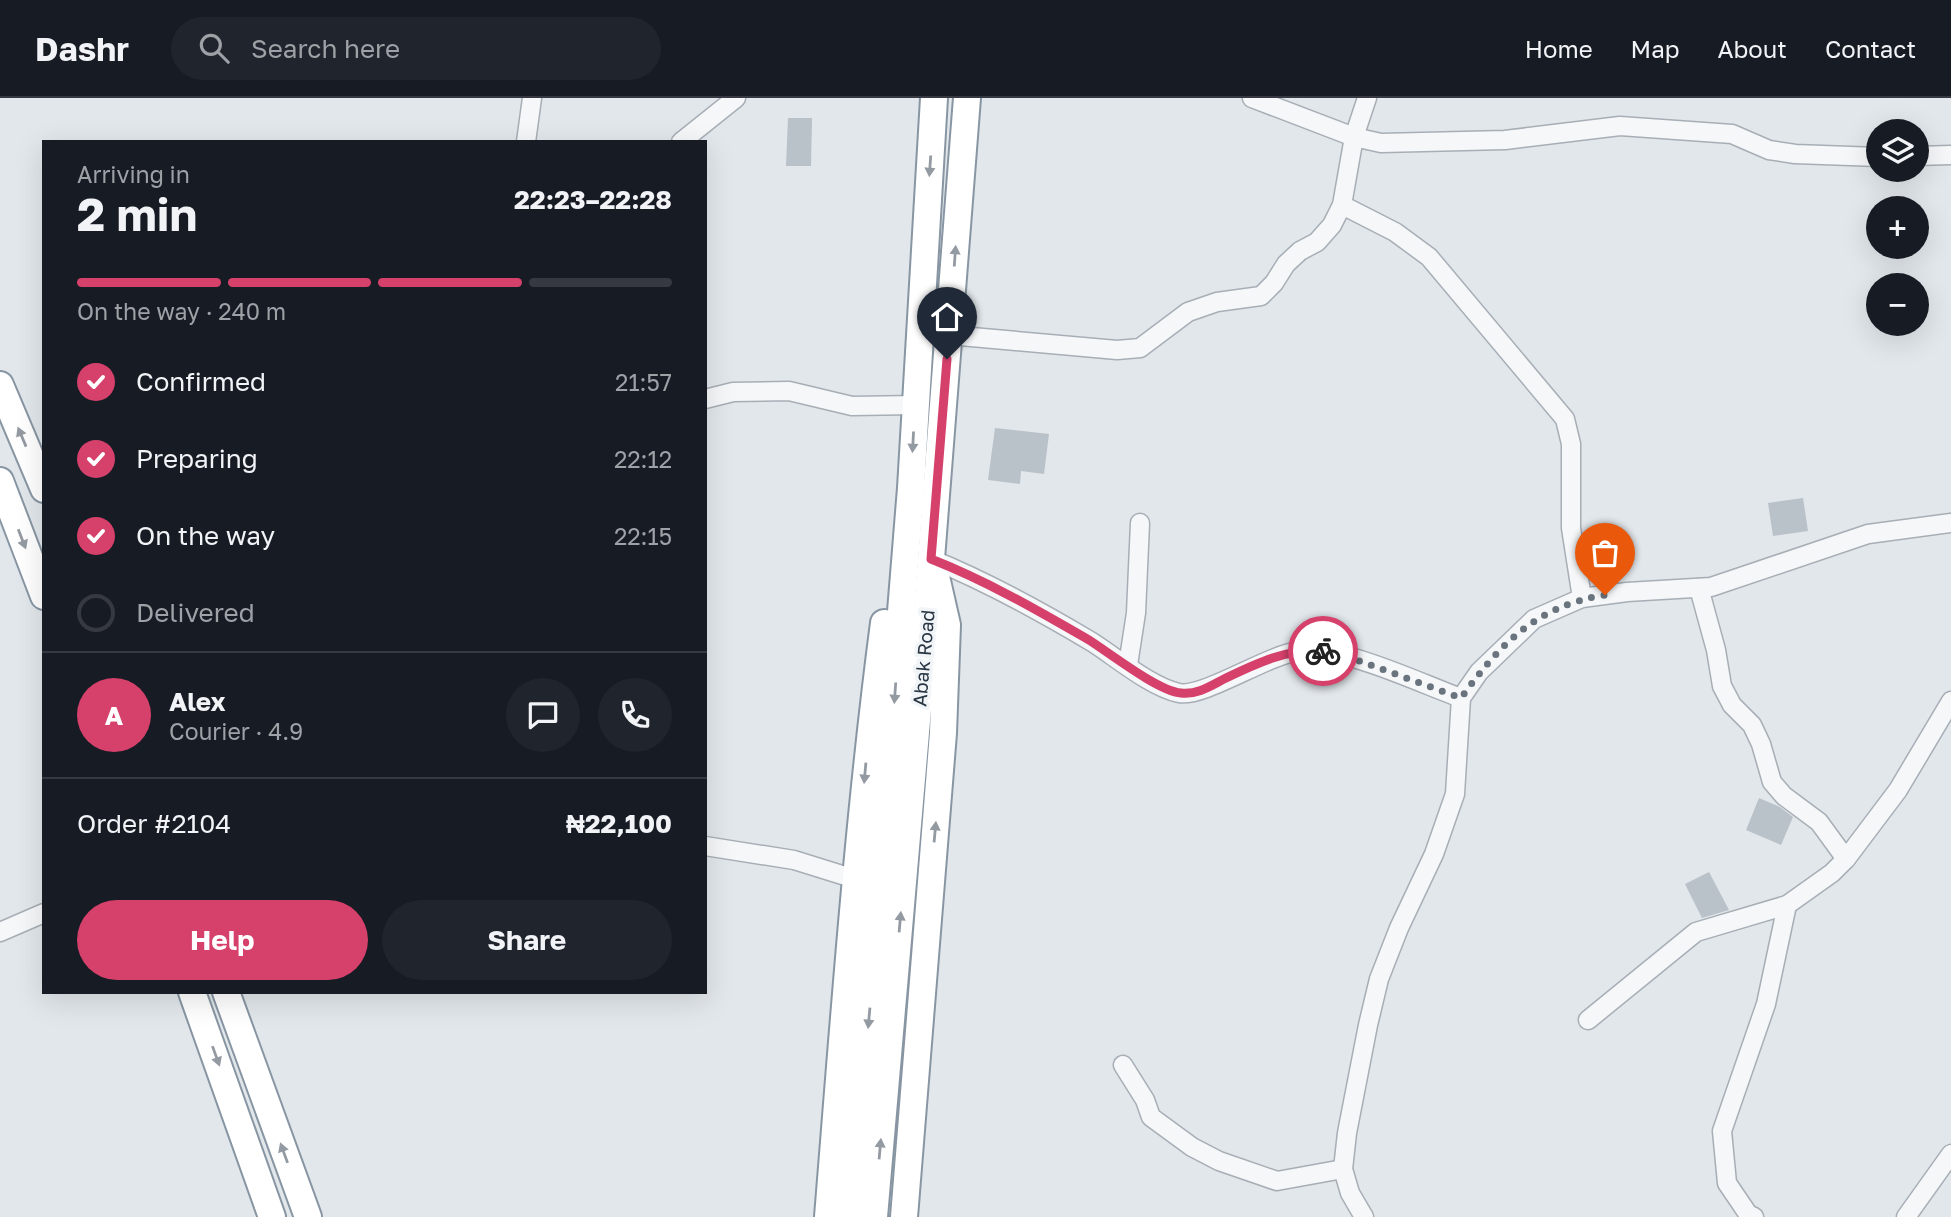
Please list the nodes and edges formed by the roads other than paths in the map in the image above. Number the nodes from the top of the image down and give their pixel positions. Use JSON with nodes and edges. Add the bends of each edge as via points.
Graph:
{"nodes":[{"id":1,"x":532,"y":98,"type":"edge"},
{"id":2,"x":736,"y":98,"type":"edge"},
{"id":3,"x":934,"y":98,"type":"edge"},
{"id":4,"x":967,"y":98,"type":"edge"},
{"id":5,"x":1252,"y":98,"type":"edge"},
{"id":6,"x":1367,"y":98,"type":"edge"},
{"id":7,"x":1354,"y":137,"type":"junction"},
{"id":8,"x":526,"y":140,"type":"edge"},
{"id":9,"x":684,"y":140,"type":"edge"},
{"id":10,"x":1951,"y":155,"type":"edge"},
{"id":11,"x":1929,"y":156,"type":"edge"},
{"id":12,"x":1866,"y":157,"type":"edge"},
{"id":13,"x":1342,"y":205,"type":"junction"},
{"id":14,"x":949,"y":335,"type":"junction"},
{"id":15,"x":0,"y":385,"type":"edge"},
{"id":16,"x":707,"y":398,"type":"edge"},
{"id":17,"x":916,"y":405,"type":"junction"},
{"id":18,"x":0,"y":481,"type":"edge"},
{"id":19,"x":42,"y":484,"type":"edge"},
{"id":20,"x":911,"y":488,"type":"junction"},
{"id":21,"x":1140,"y":523,"type":"dead end"},
{"id":22,"x":1951,"y":523,"type":"edge"},
{"id":23,"x":931,"y":559,"type":"junction"},
{"id":24,"x":1699,"y":588,"type":"junction"},
{"id":25,"x":42,"y":591,"type":"edge"},
{"id":26,"x":1582,"y":598,"type":"junction"},
{"id":27,"x":1128,"y":665,"type":"junction"},
{"id":28,"x":1461,"y":698,"type":"junction"},
{"id":29,"x":1951,"y":701,"type":"edge"},
{"id":30,"x":707,"y":846,"type":"edge"},
{"id":31,"x":1846,"y":859,"type":"junction"},
{"id":32,"x":855,"y":878,"type":"junction"},
{"id":33,"x":1787,"y":905,"type":"junction"},
{"id":34,"x":42,"y":914,"type":"edge"},
{"id":35,"x":0,"y":932,"type":"edge"},
{"id":36,"x":193,"y":994,"type":"edge"},
{"id":37,"x":227,"y":994,"type":"edge"},
{"id":38,"x":1588,"y":1020,"type":"dead end"},
{"id":39,"x":1123,"y":1065,"type":"dead end"},
{"id":40,"x":1951,"y":1154,"type":"edge"},
{"id":41,"x":1343,"y":1169,"type":"junction"},
{"id":42,"x":272,"y":1217,"type":"edge"},
{"id":43,"x":308,"y":1217,"type":"edge"},
{"id":44,"x":828,"y":1217,"type":"edge"},
{"id":45,"x":852,"y":1217,"type":"edge"},
{"id":46,"x":874,"y":1217,"type":"edge"},
{"id":47,"x":904,"y":1217,"type":"edge"},
{"id":48,"x":1364,"y":1217,"type":"edge"},
{"id":49,"x":1754,"y":1217,"type":"edge"},
{"id":50,"x":1906,"y":1217,"type":"edge"}],
"edges":[{"from":1,"to":8,"type":"street"},
{"from":2,"to":9,"type":"street"},
{"from":3,"to":17,"type":"highway","name":"Abak Road","one_way":true},
{"from":14,"to":4,"type":"highway","name":"Abak Road","one_way":true},
{"from":5,"to":7,"type":"street"},
{"from":6,"to":7,"type":"street"},
{"from":7,"to":12,"type":"street","via":[[1381,143],[1505,140],[1620,126],[1732,134],[1769,150],[1795,154]]},
{"from":7,"to":13,"type":"street"},
{"from":10,"to":11,"type":"street"},
{"from":13,"to":14,"type":"street","via":[[1317,242],[1286,264],[1261,296],[1217,302],[1188,312],[1140,348],[1117,350]]},
{"from":13,"to":26,"type":"street","via":[[1395,232],[1429,257],[1564,419],[1571,444],[1571,528]]},
{"from":14,"to":23,"type":"highway","name":"Abak Road"},
{"from":19,"to":15,"type":"highway","one_way":true},
{"from":16,"to":17,"type":"street","via":[[733,392],[789,390],[852,405]]},
{"from":17,"to":20,"type":"highway","name":"Abak Road","one_way":true},
{"from":18,"to":25,"type":"highway","one_way":true},
{"from":20,"to":32,"type":"highway","one_way":true,"via":[[884,621]]},
{"from":20,"to":45,"type":"highway","name":"Abak Road","one_way":true},
{"from":21,"to":27,"type":"street","via":[[1136,612]]},
{"from":22,"to":24,"type":"street","via":[[1868,534]]},
{"from":23,"to":27,"type":"street","via":[[987,582]]},
{"from":46,"to":23,"type":"highway","name":"Abak Road","one_way":true},
{"from":47,"to":23,"type":"highway","one_way":true,"via":[[943,733],[947,625]]},
{"from":24,"to":26,"type":"street"},
{"from":24,"to":31,"type":"street","via":[[1722,687],[1752,725],[1772,782],[1819,822]]},
{"from":26,"to":28,"type":"street","via":[[1534,619],[1479,672]]},
{"from":27,"to":28,"type":"street","via":[[1181,694],[1201,692],[1297,650],[1319,651],[1346,656]]},
{"from":28,"to":41,"type":"street","via":[[1455,794],[1434,855],[1379,979]]},
{"from":29,"to":31,"type":"street","via":[[1898,790]]},
{"from":30,"to":32,"type":"street","via":[[794,860]]},
{"from":31,"to":33,"type":"street"},
{"from":32,"to":44,"type":"highway"},
{"from":33,"to":38,"type":"street","via":[[1696,932]]},
{"from":33,"to":49,"type":"street","via":[[1766,1003],[1722,1131],[1727,1183]]},
{"from":34,"to":35,"type":"street"},
{"from":36,"to":42,"type":"highway","one_way":true},
{"from":43,"to":37,"type":"highway","one_way":true},
{"from":39,"to":41,"type":"street","via":[[1151,1118],[1219,1161],[1277,1181]]},
{"from":40,"to":50,"type":"street"},
{"from":41,"to":48,"type":"street"}]}
